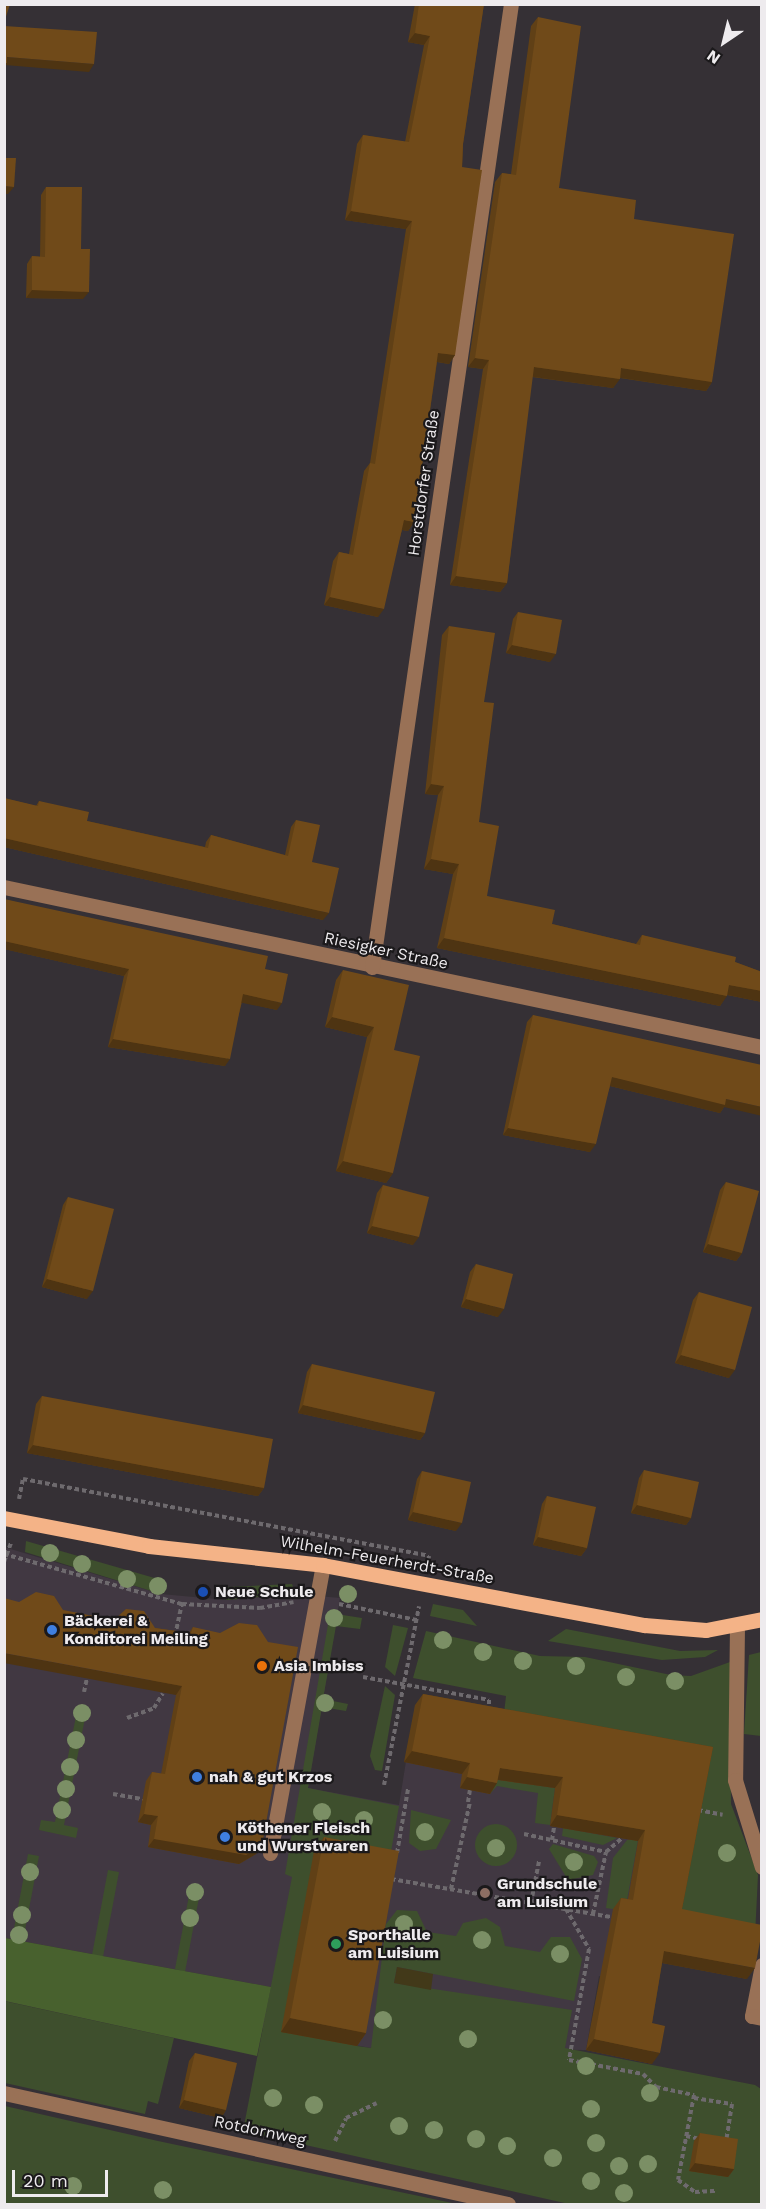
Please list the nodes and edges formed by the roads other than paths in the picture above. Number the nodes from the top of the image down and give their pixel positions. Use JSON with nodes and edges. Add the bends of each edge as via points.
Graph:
{"nodes":[{"id":1,"x":511,"y":4,"type":"edge"},
{"id":2,"x":4,"y":887,"type":"edge"},
{"id":3,"x":372,"y":967,"type":"junction"},
{"id":4,"x":762,"y":1047,"type":"edge"},
{"id":5,"x":4,"y":1518,"type":"edge"},
{"id":6,"x":323,"y":1565,"type":"junction"},
{"id":7,"x":762,"y":1619,"type":"edge"},
{"id":8,"x":737,"y":1626,"type":"junction"},
{"id":9,"x":270,"y":1853,"type":"dead end"},
{"id":10,"x":762,"y":1867,"type":"edge"},
{"id":11,"x":762,"y":1965,"type":"edge"},
{"id":12,"x":762,"y":2018,"type":"edge"},
{"id":13,"x":4,"y":2093,"type":"edge"},
{"id":14,"x":508,"y":2205,"type":"edge"}],
"edges":[{"from":1,"to":3,"type":"street","name":"Horstdorfer Straße"},
{"from":2,"to":3,"type":"street","name":"Riesigker Straße"},
{"from":3,"to":4,"type":"street","name":"Riesigker Straße"},
{"from":5,"to":6,"type":"main road","name":"Wilhelm-Feuerherdt-Straße","via":[[149,1546]]},
{"from":6,"to":8,"type":"main road","name":"Wilhelm-Feuerherdt-Straße","via":[[644,1625]]},
{"from":6,"to":9,"type":"street"},
{"from":7,"to":8,"type":"main road","name":"Wilhelm-Feuerherdt-Straße"},
{"from":8,"to":10,"type":"street","via":[[735,1780]]},
{"from":11,"to":12,"type":"street","via":[[752,2016]]},
{"from":13,"to":14,"type":"street","name":"Rotdornweg"}]}
